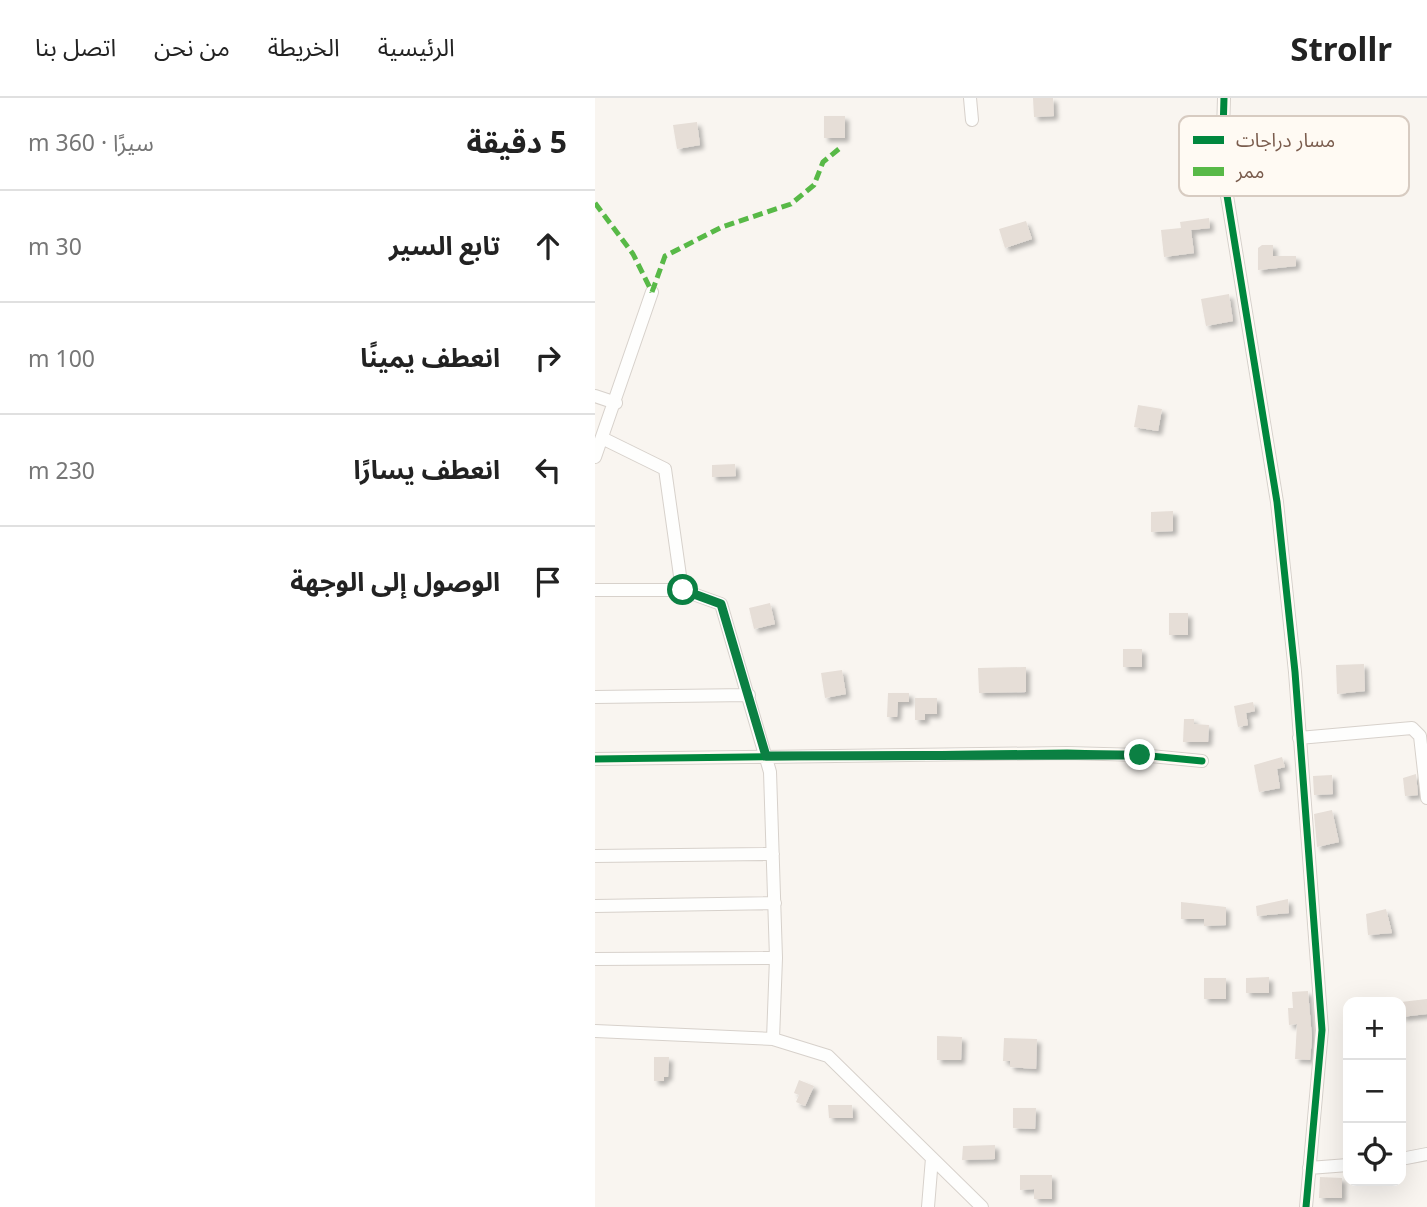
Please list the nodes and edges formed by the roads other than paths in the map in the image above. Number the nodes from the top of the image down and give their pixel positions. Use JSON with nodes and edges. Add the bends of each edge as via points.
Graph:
{"nodes":[{"id":1,"x":971,"y":98,"type":"edge"},
{"id":2,"x":1224,"y":98,"type":"edge"},
{"id":3,"x":1223,"y":116,"type":"edge"},
{"id":4,"x":972,"y":120,"type":"dead end"},
{"id":5,"x":1227,"y":196,"type":"edge"},
{"id":6,"x":652,"y":292,"type":"dead end"},
{"id":7,"x":595,"y":396,"type":"edge"},
{"id":8,"x":616,"y":403,"type":"junction"},
{"id":9,"x":603,"y":438,"type":"junction"},
{"id":10,"x":595,"y":457,"type":"edge"},
{"id":11,"x":595,"y":590,"type":"edge"},
{"id":12,"x":683,"y":590,"type":"junction"},
{"id":13,"x":750,"y":695,"type":"junction"},
{"id":14,"x":595,"y":697,"type":"edge"},
{"id":15,"x":1299,"y":738,"type":"junction"},
{"id":16,"x":766,"y":756,"type":"junction"},
{"id":17,"x":595,"y":760,"type":"edge"},
{"id":18,"x":1202,"y":761,"type":"dead end"},
{"id":19,"x":1427,"y":798,"type":"edge"},
{"id":20,"x":773,"y":853,"type":"junction"},
{"id":21,"x":595,"y":856,"type":"edge"},
{"id":22,"x":775,"y":903,"type":"junction"},
{"id":23,"x":595,"y":906,"type":"edge"},
{"id":24,"x":776,"y":958,"type":"junction"},
{"id":25,"x":595,"y":959,"type":"edge"},
{"id":26,"x":595,"y":1031,"type":"edge"},
{"id":27,"x":773,"y":1039,"type":"junction"},
{"id":28,"x":1427,"y":1154,"type":"edge"},
{"id":29,"x":932,"y":1158,"type":"junction"},
{"id":30,"x":1406,"y":1158,"type":"edge"},
{"id":31,"x":1343,"y":1165,"type":"edge"},
{"id":32,"x":1309,"y":1168,"type":"junction"},
{"id":33,"x":928,"y":1207,"type":"edge"},
{"id":34,"x":982,"y":1207,"type":"edge"},
{"id":35,"x":1306,"y":1207,"type":"edge"}],
"edges":[{"from":1,"to":4,"type":"street"},
{"from":2,"to":3,"type":"street"},
{"from":5,"to":15,"type":"street","via":[[1277,502]]},
{"from":6,"to":8,"type":"street"},
{"from":7,"to":8,"type":"street"},
{"from":8,"to":9,"type":"street"},
{"from":9,"to":10,"type":"street"},
{"from":9,"to":12,"type":"street","via":[[665,469]]},
{"from":11,"to":12,"type":"street"},
{"from":12,"to":13,"type":"street","via":[[721,604]]},
{"from":13,"to":14,"type":"street"},
{"from":13,"to":16,"type":"street"},
{"from":15,"to":19,"type":"street","via":[[1412,728],[1420,736]]},
{"from":15,"to":32,"type":"street","via":[[1322,1030]]},
{"from":16,"to":17,"type":"street"},
{"from":16,"to":18,"type":"street","via":[[1067,753]]},
{"from":16,"to":20,"type":"street"},
{"from":20,"to":21,"type":"street"},
{"from":20,"to":22,"type":"street"},
{"from":22,"to":23,"type":"street"},
{"from":22,"to":24,"type":"street"},
{"from":24,"to":25,"type":"street"},
{"from":24,"to":27,"type":"street"},
{"from":26,"to":27,"type":"street"},
{"from":27,"to":29,"type":"street","via":[[828,1056]]},
{"from":28,"to":30,"type":"street"},
{"from":29,"to":33,"type":"street"},
{"from":29,"to":34,"type":"street"},
{"from":31,"to":32,"type":"street"},
{"from":32,"to":35,"type":"street"}]}
